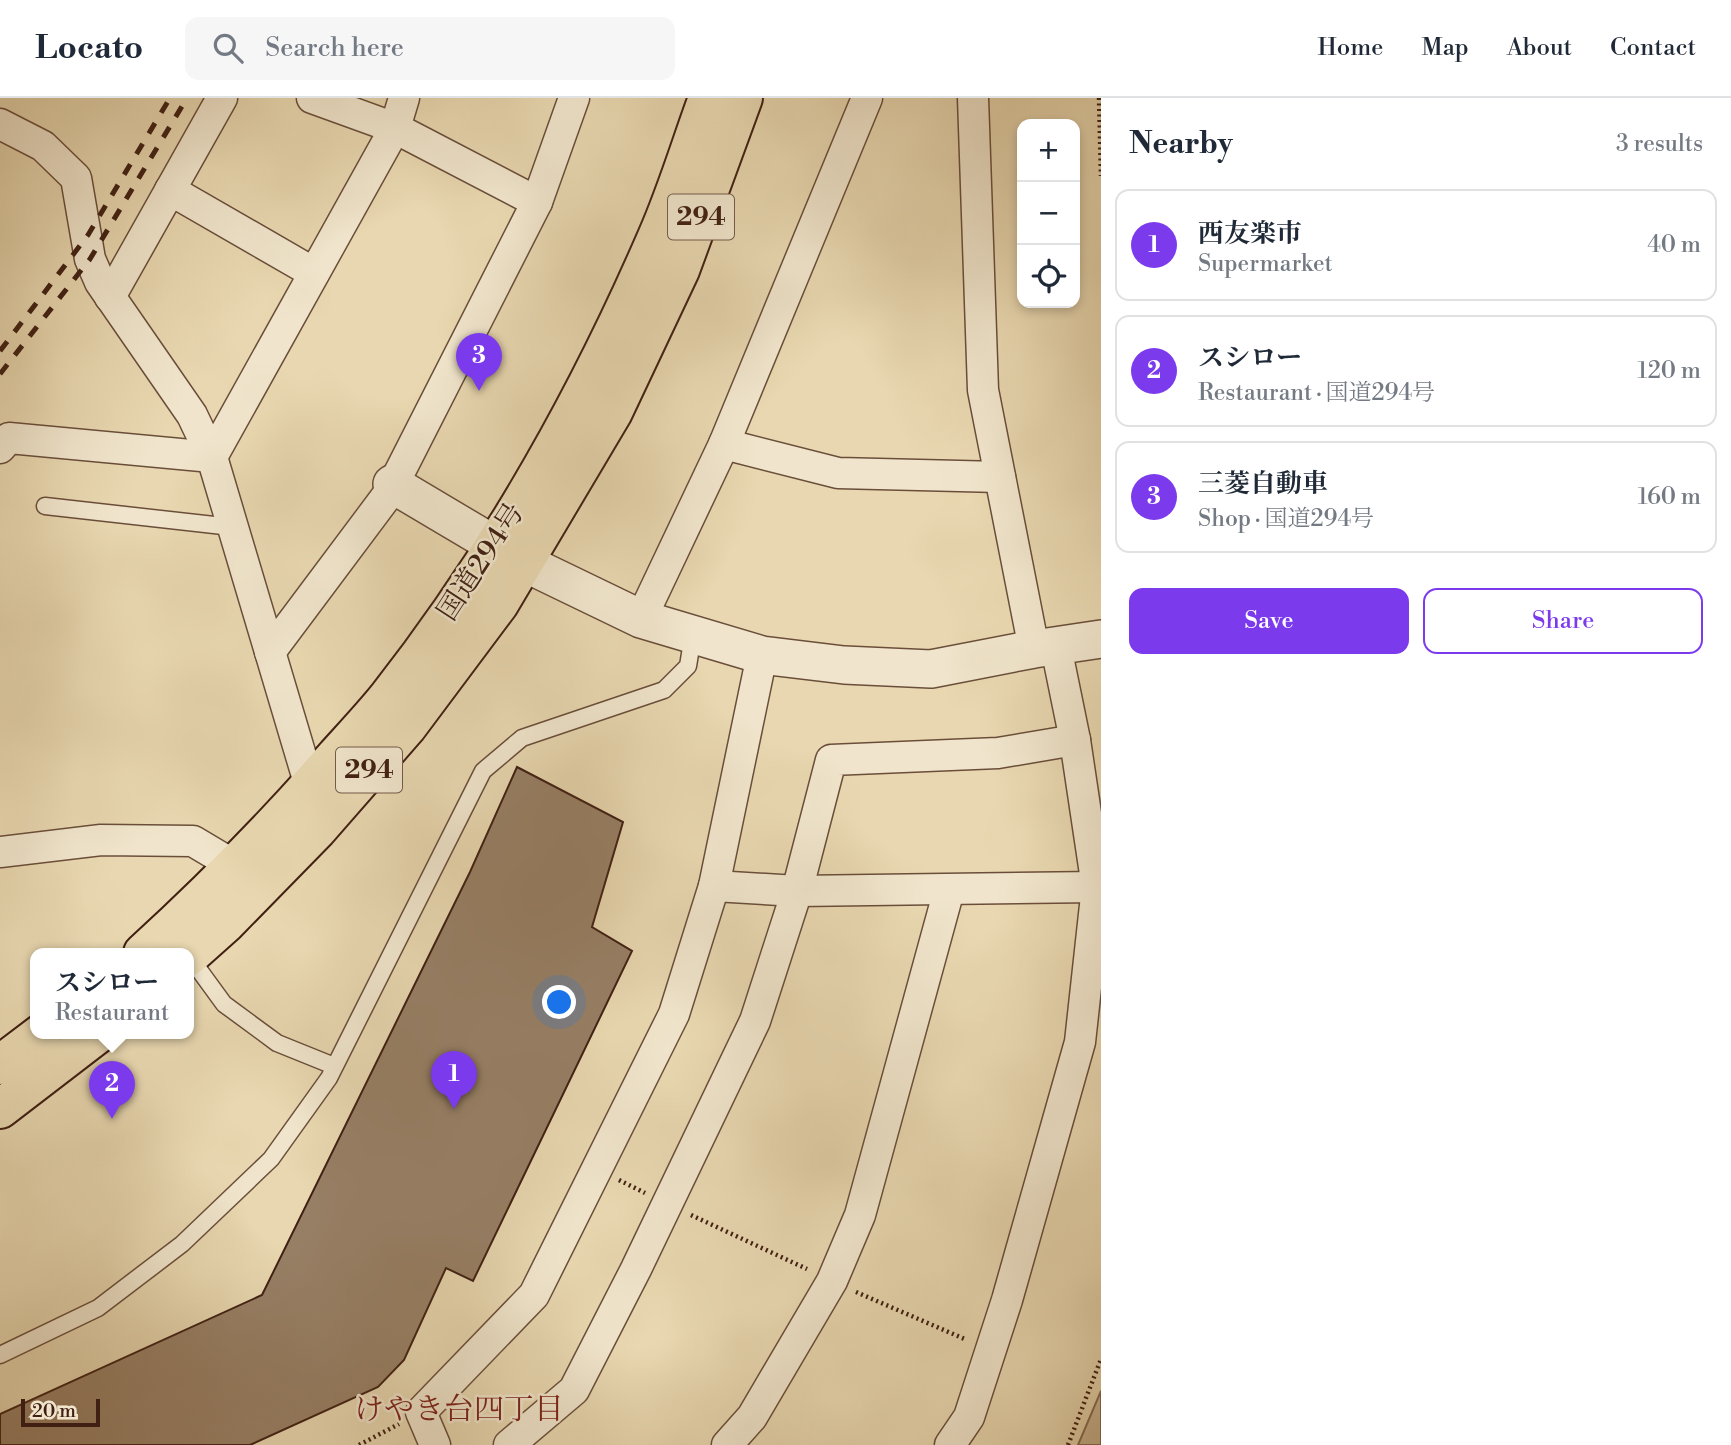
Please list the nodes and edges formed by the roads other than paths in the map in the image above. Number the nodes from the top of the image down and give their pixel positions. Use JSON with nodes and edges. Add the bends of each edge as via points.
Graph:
{"nodes":[{"id":1,"x":222,"y":98,"type":"edge"},
{"id":2,"x":312,"y":98,"type":"edge"},
{"id":3,"x":404,"y":98,"type":"edge"},
{"id":4,"x":573,"y":98,"type":"edge"},
{"id":5,"x":708,"y":98,"type":"edge"},
{"id":6,"x":743,"y":98,"type":"edge"},
{"id":7,"x":867,"y":98,"type":"edge"},
{"id":8,"x":973,"y":98,"type":"edge"},
{"id":9,"x":0,"y":124,"type":"edge"},
{"id":10,"x":394,"y":128,"type":"junction"},
{"id":11,"x":170,"y":190,"type":"junction"},
{"id":12,"x":537,"y":202,"type":"junction"},
{"id":13,"x":314,"y":273,"type":"junction"},
{"id":14,"x":110,"y":297,"type":"junction"},
{"id":15,"x":724,"y":444,"type":"junction"},
{"id":16,"x":0,"y":448,"type":"edge"},
{"id":17,"x":212,"y":457,"type":"junction"},
{"id":18,"x":1000,"y":477,"type":"junction"},
{"id":19,"x":392,"y":484,"type":"junction"},
{"id":20,"x":45,"y":506,"type":"dead end"},
{"id":21,"x":232,"y":527,"type":"junction"},
{"id":22,"x":509,"y":554,"type":"junction"},
{"id":23,"x":640,"y":619,"type":"junction"},
{"id":24,"x":693,"y":635,"type":"junction"},
{"id":25,"x":1101,"y":639,"type":"edge"},
{"id":26,"x":1045,"y":648,"type":"junction"},
{"id":27,"x":270,"y":652,"type":"junction"},
{"id":28,"x":762,"y":655,"type":"junction"},
{"id":29,"x":1075,"y":740,"type":"junction"},
{"id":30,"x":310,"y":786,"type":"junction"},
{"id":31,"x":0,"y":852,"type":"edge"},
{"id":32,"x":235,"y":866,"type":"junction"},
{"id":33,"x":713,"y":886,"type":"junction"},
{"id":34,"x":1097,"y":887,"type":"junction"},
{"id":35,"x":949,"y":890,"type":"junction"},
{"id":36,"x":797,"y":891,"type":"junction"},
{"id":37,"x":148,"y":948,"type":"edge"},
{"id":38,"x":194,"y":952,"type":"edge"},
{"id":39,"x":194,"y":963,"type":"edge"},
{"id":40,"x":34,"y":1039,"type":"edge"},
{"id":41,"x":91,"y":1039,"type":"edge"},
{"id":42,"x":0,"y":1065,"type":"edge"},
{"id":43,"x":334,"y":1066,"type":"junction"},
{"id":44,"x":0,"y":1109,"type":"edge"},
{"id":45,"x":0,"y":1355,"type":"edge"},
{"id":46,"x":435,"y":1445,"type":"edge"},
{"id":47,"x":509,"y":1445,"type":"edge"},
{"id":48,"x":727,"y":1445,"type":"edge"},
{"id":49,"x":950,"y":1445,"type":"edge"}],
"edges":[{"from":1,"to":11,"type":"street"},
{"from":2,"to":10,"type":"street"},
{"from":3,"to":10,"type":"street"},
{"from":4,"to":12,"type":"street"},
{"from":5,"to":22,"type":"highway","name":"国道294号","number":"294","via":[[658,236]]},
{"from":6,"to":22,"type":"highway","name":"国道294号","number":"294","via":[[680,270],[613,412]]},
{"from":7,"to":15,"type":"street"},
{"from":8,"to":18,"type":"street","via":[[983,390]]},
{"from":9,"to":14,"type":"street","via":[[43,146],[76,178],[90,259]]},
{"from":10,"to":12,"type":"street"},
{"from":10,"to":13,"type":"street"},
{"from":11,"to":13,"type":"street"},
{"from":11,"to":14,"type":"street"},
{"from":12,"to":19,"type":"street"},
{"from":13,"to":17,"type":"street"},
{"from":14,"to":17,"type":"street","via":[[192,415]]},
{"from":15,"to":18,"type":"street","via":[[838,473]]},
{"from":15,"to":23,"type":"street"},
{"from":16,"to":17,"type":"street","via":[[9,438]]},
{"from":17,"to":21,"type":"street"},
{"from":18,"to":26,"type":"street"},
{"from":19,"to":22,"type":"street"},
{"from":19,"to":27,"type":"street"},
{"from":20,"to":21,"type":"lane"},
{"from":21,"to":27,"type":"street"},
{"from":22,"to":23,"type":"street"},
{"from":22,"to":30,"type":"highway","name":"国道294号","number":"294","via":[[459,600],[387,698]]},
{"from":22,"to":38,"type":"highway","name":"国道294号","number":"294","via":[[499,604],[407,727],[317,830]]},
{"from":23,"to":24,"type":"street"},
{"from":24,"to":28,"type":"street"},
{"from":24,"to":43,"type":"lane","via":[[688,666],[664,690],[522,738],[483,771]]},
{"from":25,"to":26,"type":"street"},
{"from":26,"to":28,"type":"street","via":[[931,669]]},
{"from":26,"to":29,"type":"street"},
{"from":27,"to":30,"type":"street"},
{"from":28,"to":33,"type":"street"},
{"from":29,"to":34,"type":"street"},
{"from":29,"to":36,"type":"street","via":[[998,753],[831,760]]},
{"from":30,"to":32,"type":"highway","name":"国道294号","number":"294"},
{"from":31,"to":32,"type":"street","via":[[100,840],[193,841]]},
{"from":32,"to":37,"type":"highway","name":"国道294号","number":"294"},
{"from":33,"to":36,"type":"street"},
{"from":33,"to":46,"type":"street","via":[[674,1014],[534,1296],[422,1412]]},
{"from":34,"to":35,"type":"street"},
{"from":34,"to":49,"type":"street","via":[[1080,1042],[1007,1300],[969,1417]]},
{"from":35,"to":36,"type":"street"},
{"from":35,"to":48,"type":"street","via":[[860,1215],[832,1281],[752,1417]]},
{"from":36,"to":47,"type":"street","via":[[755,1021],[574,1390]]},
{"from":39,"to":43,"type":"lane","via":[[225,1004],[277,1043]]},
{"from":40,"to":42,"type":"highway"},
{"from":41,"to":44,"type":"highway"},
{"from":43,"to":45,"type":"lane","via":[[271,1159],[182,1244],[98,1308]]}]}
